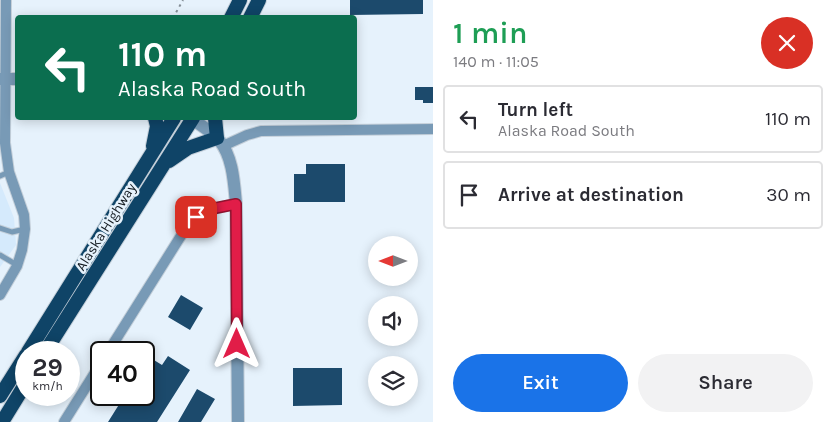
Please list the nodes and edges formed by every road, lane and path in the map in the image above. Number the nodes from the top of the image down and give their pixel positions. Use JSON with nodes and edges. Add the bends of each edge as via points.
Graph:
{"nodes":[{"id":1,"x":6,"y":0,"type":"edge"},
{"id":2,"x":183,"y":0,"type":"edge"},
{"id":3,"x":240,"y":0,"type":"edge"},
{"id":4,"x":259,"y":0,"type":"edge"},
{"id":5,"x":175,"y":15,"type":"edge"},
{"id":6,"x":232,"y":15,"type":"edge"},
{"id":7,"x":252,"y":15,"type":"edge"},
{"id":8,"x":8,"y":79,"type":"edge"},
{"id":9,"x":156,"y":120,"type":"edge"},
{"id":10,"x":173,"y":120,"type":"edge"},
{"id":11,"x":191,"y":120,"type":"edge"},
{"id":12,"x":194,"y":120,"type":"edge"},
{"id":13,"x":215,"y":120,"type":"edge"},
{"id":14,"x":433,"y":129,"type":"edge"},
{"id":15,"x":220,"y":142,"type":"junction"},
{"id":16,"x":3,"y":157,"type":"edge"},
{"id":17,"x":150,"y":158,"type":"junction"},
{"id":18,"x":164,"y":164,"type":"junction"},
{"id":19,"x":5,"y":174,"type":"edge"},
{"id":20,"x":236,"y":204,"type":"junction"},
{"id":21,"x":0,"y":228,"type":"edge"},
{"id":22,"x":25,"y":230,"type":"junction"},
{"id":23,"x":0,"y":254,"type":"edge"},
{"id":24,"x":17,"y":266,"type":"junction"},
{"id":25,"x":0,"y":295,"type":"edge"},
{"id":26,"x":35,"y":341,"type":"edge"},
{"id":27,"x":53,"y":341,"type":"edge"},
{"id":28,"x":115,"y":341,"type":"edge"},
{"id":29,"x":15,"y":373,"type":"edge"},
{"id":30,"x":90,"y":381,"type":"edge"},
{"id":31,"x":0,"y":396,"type":"edge"},
{"id":32,"x":15,"y":401,"type":"edge"},
{"id":33,"x":2,"y":422,"type":"edge"},
{"id":34,"x":64,"y":422,"type":"edge"},
{"id":35,"x":238,"y":422,"type":"edge"}],
"edges":[{"from":1,"to":8,"type":"street"},
{"from":2,"to":5,"type":"path"},
{"from":3,"to":6,"type":"highway"},
{"from":4,"to":7,"type":"highway"},
{"from":8,"to":16,"type":"street"},
{"from":9,"to":17,"type":"highway"},
{"from":10,"to":17,"type":"highway","name":"Alaska Highway"},
{"from":11,"to":18,"type":"highway","name":"Alaska Highway"},
{"from":12,"to":15,"type":"street"},
{"from":13,"to":15,"type":"highway"},
{"from":14,"to":15,"type":"street","via":[[268,131]]},
{"from":15,"to":18,"type":"highway","via":[[188,148]]},
{"from":15,"to":20,"type":"street","via":[[231,167]]},
{"from":16,"to":19,"type":"street"},
{"from":17,"to":26,"type":"highway","name":"Alaska Highway"},
{"from":18,"to":27,"type":"highway","name":"Alaska Highway"},
{"from":19,"to":22,"type":"street","via":[[24,215]]},
{"from":20,"to":28,"type":"street","via":[[203,213],[189,223]]},
{"from":20,"to":35,"type":"street"},
{"from":21,"to":22,"type":"lane","via":[[12,232]]},
{"from":22,"to":24,"type":"street"},
{"from":23,"to":24,"type":"lane"},
{"from":24,"to":25,"type":"street"},
{"from":29,"to":31,"type":"highway","name":"Alaska Highway"},
{"from":30,"to":34,"type":"street"},
{"from":32,"to":33,"type":"highway"}]}
